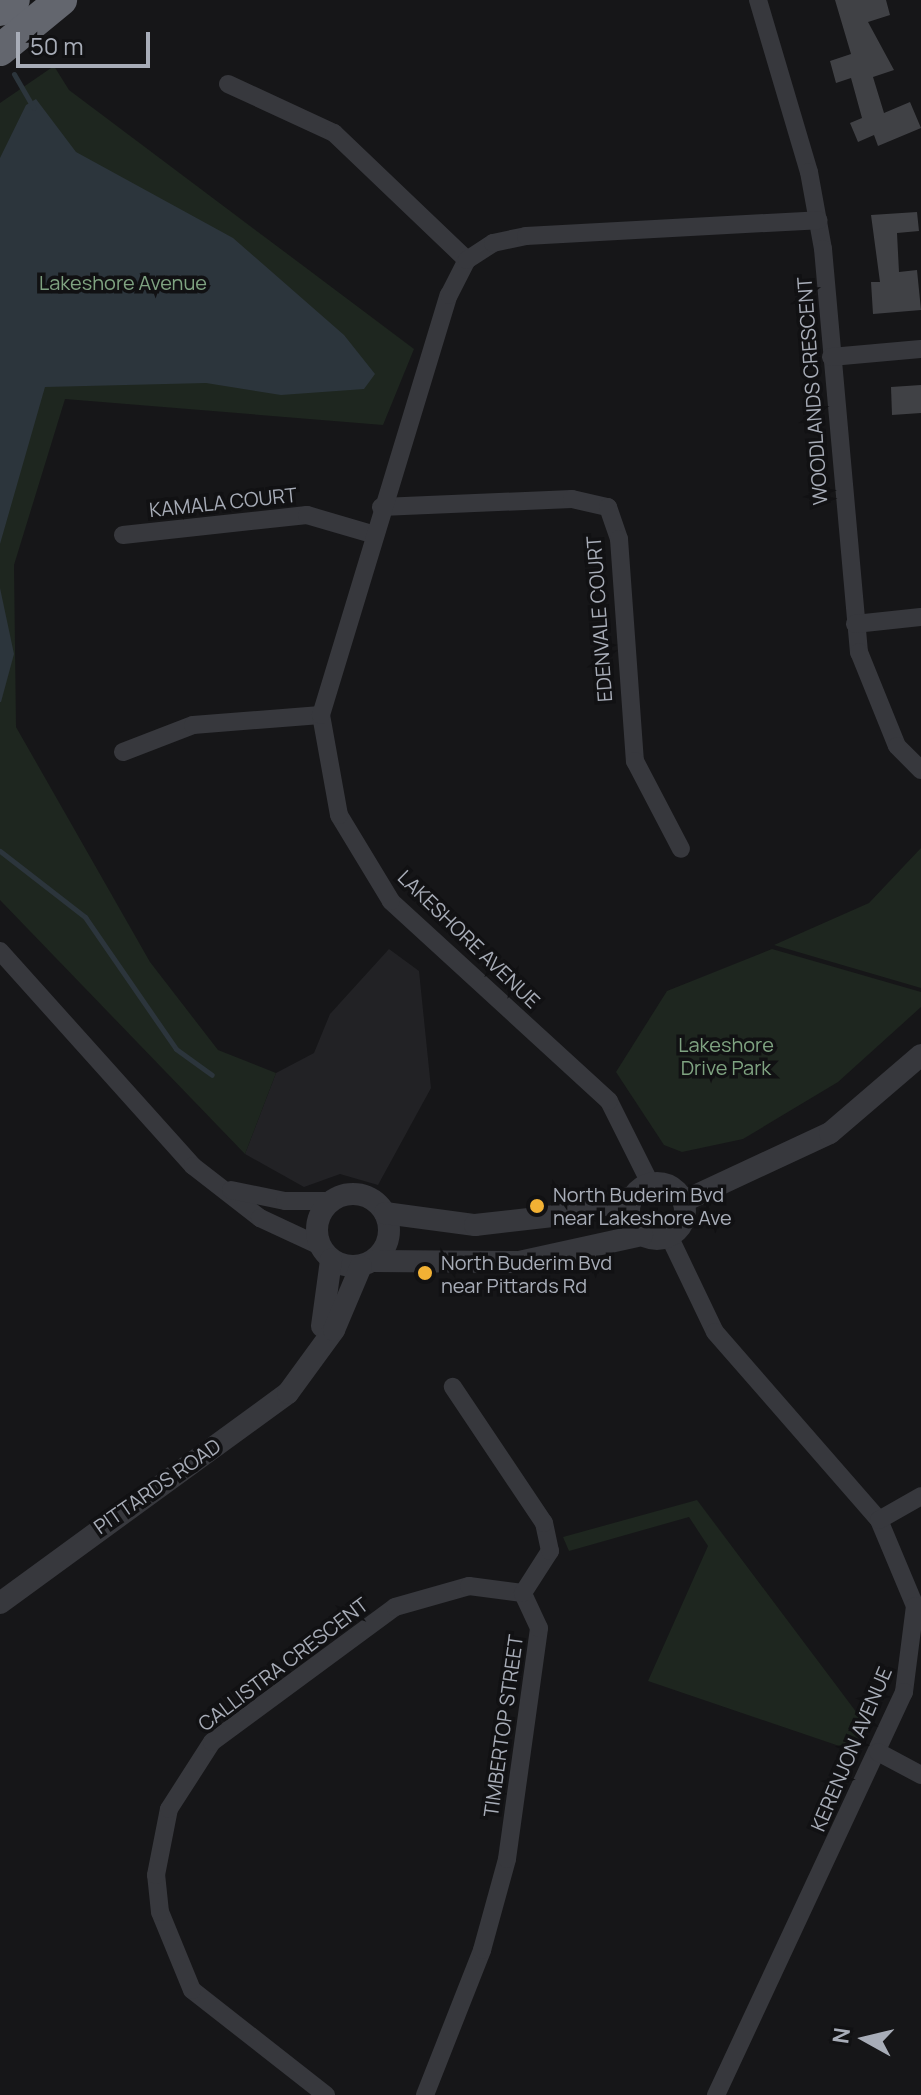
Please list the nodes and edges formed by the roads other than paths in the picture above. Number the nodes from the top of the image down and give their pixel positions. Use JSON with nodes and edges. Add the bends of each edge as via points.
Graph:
{"nodes":[{"id":1,"x":14,"y":0,"type":"edge"},
{"id":2,"x":61,"y":0,"type":"edge"},
{"id":3,"x":758,"y":0,"type":"edge"},
{"id":4,"x":0,"y":10,"type":"edge"},
{"id":5,"x":0,"y":50,"type":"edge"},
{"id":6,"x":228,"y":84,"type":"dead end"},
{"id":7,"x":819,"y":220,"type":"junction"},
{"id":8,"x":467,"y":260,"type":"junction"},
{"id":9,"x":921,"y":349,"type":"edge"},
{"id":10,"x":831,"y":357,"type":"junction"},
{"id":11,"x":381,"y":507,"type":"junction"},
{"id":12,"x":372,"y":534,"type":"junction"},
{"id":13,"x":123,"y":535,"type":"dead end"},
{"id":14,"x":921,"y":617,"type":"edge"},
{"id":15,"x":855,"y":624,"type":"junction"},
{"id":16,"x":321,"y":715,"type":"junction"},
{"id":17,"x":123,"y":752,"type":"dead end"},
{"id":18,"x":921,"y":770,"type":"edge"},
{"id":19,"x":681,"y":849,"type":"dead end"},
{"id":20,"x":0,"y":951,"type":"edge"},
{"id":21,"x":921,"y":1055,"type":"edge"},
{"id":22,"x":224,"y":1189,"type":"junction"},
{"id":23,"x":641,"y":1190,"type":"junction"},
{"id":24,"x":331,"y":1201,"type":"junction"},
{"id":25,"x":684,"y":1201,"type":"junction"},
{"id":26,"x":385,"y":1213,"type":"junction"},
{"id":27,"x":642,"y":1235,"type":"junction"},
{"id":28,"x":669,"y":1236,"type":"junction"},
{"id":29,"x":326,"y":1253,"type":"junction"},
{"id":30,"x":367,"y":1263,"type":"junction"},
{"id":31,"x":311,"y":1365,"type":"junction"},
{"id":32,"x":453,"y":1387,"type":"dead end"},
{"id":33,"x":921,"y":1496,"type":"edge"},
{"id":34,"x":879,"y":1520,"type":"junction"},
{"id":35,"x":523,"y":1593,"type":"junction"},
{"id":36,"x":0,"y":1603,"type":"edge"},
{"id":37,"x":878,"y":1752,"type":"junction"},
{"id":38,"x":921,"y":1775,"type":"edge"},
{"id":39,"x":326,"y":2095,"type":"edge"},
{"id":40,"x":425,"y":2095,"type":"edge"},
{"id":41,"x":716,"y":2095,"type":"edge"}],
"edges":[{"from":1,"to":4,"type":"highway"},
{"from":2,"to":5,"type":"highway"},
{"from":3,"to":7,"type":"street","name":"WOODLANDS CRESCENT"},
{"from":6,"to":8,"type":"street","via":[[334,133]]},
{"from":7,"to":8,"type":"street","via":[[526,236],[493,243]]},
{"from":7,"to":10,"type":"street","name":"WOODLANDS CRESCENT"},
{"from":8,"to":11,"type":"street","name":"LAKESHORE AVENUE","via":[[449,295],[417,417]]},
{"from":9,"to":10,"type":"street"},
{"from":10,"to":15,"type":"street","name":"WOODLANDS CRESCENT"},
{"from":11,"to":12,"type":"street","name":"LAKESHORE AVENUE"},
{"from":11,"to":19,"type":"street","name":"EDENVALE COURT","via":[[572,499],[608,507],[619,539],[635,761]]},
{"from":12,"to":13,"type":"street","name":"KAMALA COURT","via":[[307,515]]},
{"from":12,"to":16,"type":"street","name":"LAKESHORE AVENUE"},
{"from":14,"to":15,"type":"street"},
{"from":15,"to":18,"type":"street","name":"WOODLANDS CRESCENT","via":[[872,697],[897,746]]},
{"from":16,"to":17,"type":"street","via":[[193,725]]},
{"from":16,"to":23,"type":"street","name":"LAKESHORE AVENUE","via":[[339,815],[382,888],[609,1101]]},
{"from":20,"to":22,"type":"street","via":[[193,1166]]},
{"from":21,"to":25,"type":"street","via":[[830,1133]]},
{"from":22,"to":24,"type":"street","via":[[285,1201]]},
{"from":22,"to":29,"type":"street","via":[[260,1218]]},
{"from":23,"to":25,"type":"street","via":[[666,1184]]},
{"from":23,"to":26,"type":"street","via":[[572,1214],[475,1225]]},
{"from":23,"to":27,"type":"street","via":[[629,1214]]},
{"from":24,"to":26,"type":"street","via":[[361,1194]]},
{"from":24,"to":29,"type":"street","via":[[317,1221]]},
{"from":25,"to":28,"type":"street","via":[[681,1225]]},
{"from":26,"to":30,"type":"street","via":[[389,1234]]},
{"from":27,"to":28,"type":"street"},
{"from":27,"to":30,"type":"street","via":[[519,1262]]},
{"from":28,"to":34,"type":"street","name":"KERENJON AVENUE","via":[[715,1332]]},
{"from":29,"to":30,"type":"street"},
{"from":29,"to":31,"type":"street","name":"PITTARDS ROAD"},
{"from":30,"to":31,"type":"street","name":"PITTARDS ROAD"},
{"from":31,"to":36,"type":"street","name":"PITTARDS ROAD","via":[[288,1393]]},
{"from":32,"to":35,"type":"street","via":[[544,1523],[550,1551]]},
{"from":33,"to":34,"type":"street"},
{"from":34,"to":37,"type":"street","name":"KERENJON AVENUE","via":[[915,1606],[904,1692]]},
{"from":35,"to":39,"type":"street","name":"CALLISTRA CRESCENT","via":[[469,1586],[395,1607],[212,1742],[169,1809],[156,1875],[160,1912],[192,1990]]},
{"from":35,"to":40,"type":"street","name":"TIMBERTOP STREET","via":[[539,1628],[507,1859],[482,1950]]},
{"from":37,"to":38,"type":"street"},
{"from":37,"to":41,"type":"street","name":"KERENJON AVENUE"}]}
